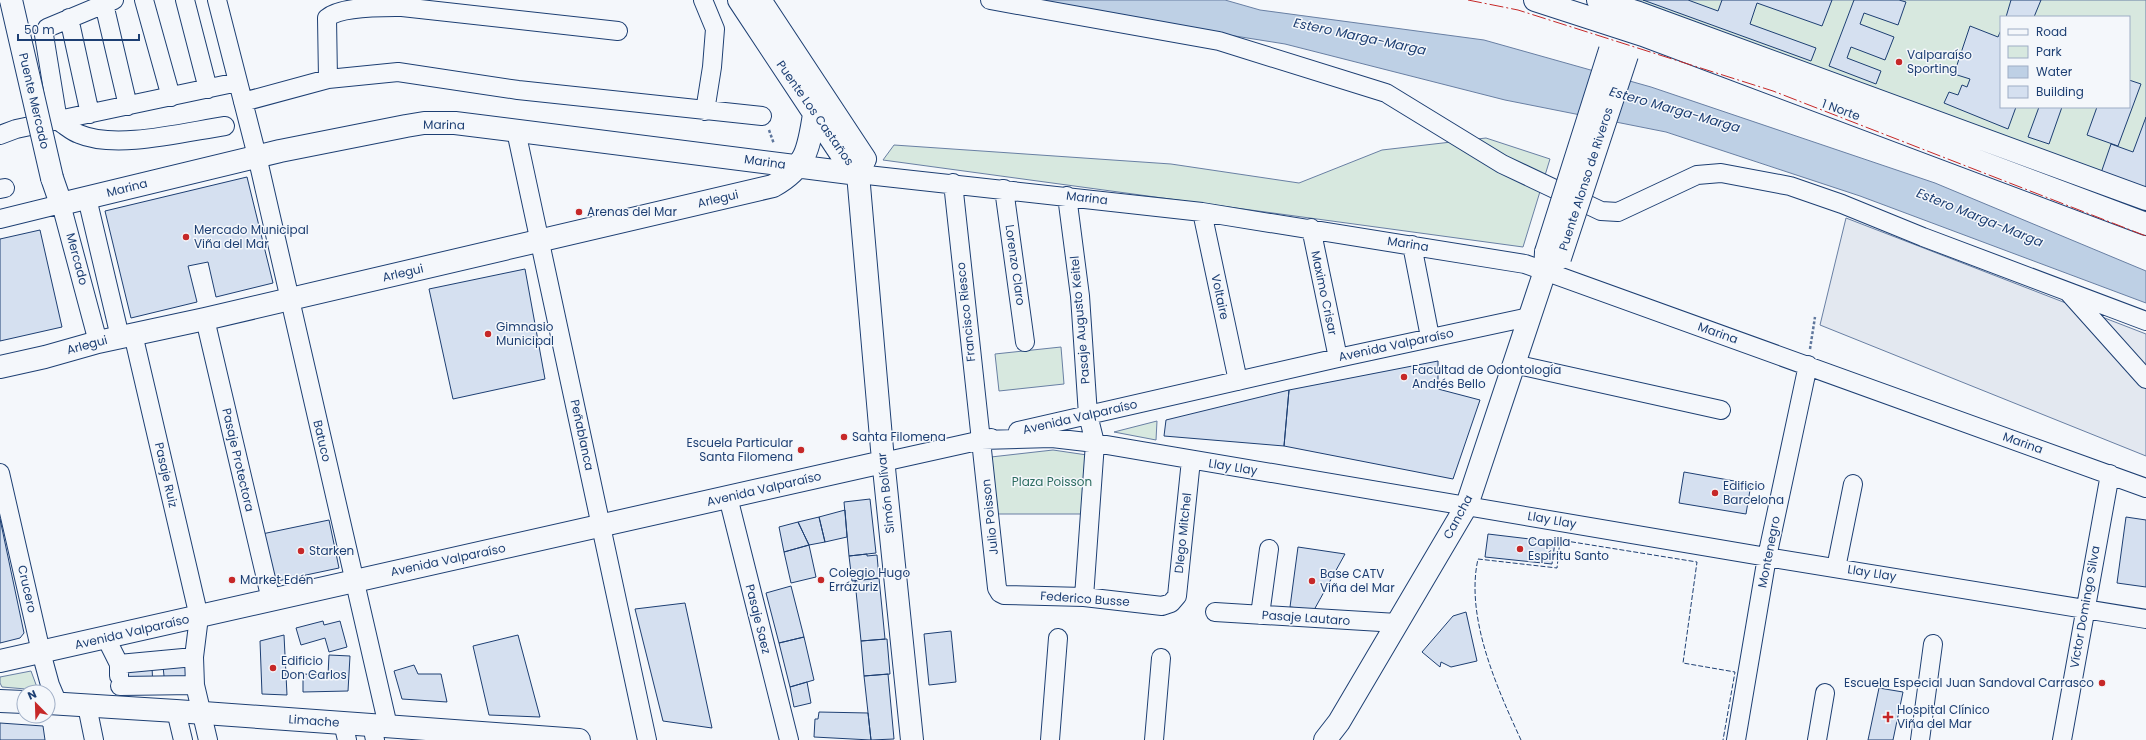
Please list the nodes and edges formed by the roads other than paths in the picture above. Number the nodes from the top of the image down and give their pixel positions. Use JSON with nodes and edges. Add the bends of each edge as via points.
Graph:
{"nodes":[{"id":1,"x":7,"y":0,"type":"edge"},
{"id":2,"x":11,"y":0,"type":"edge"},
{"id":3,"x":144,"y":0,"type":"edge"},
{"id":4,"x":185,"y":0,"type":"edge"},
{"id":5,"x":217,"y":0,"type":"edge"},
{"id":6,"x":703,"y":0,"type":"edge"},
{"id":7,"x":739,"y":0,"type":"edge"},
{"id":8,"x":760,"y":0,"type":"edge"},
{"id":9,"x":990,"y":0,"type":"edge"},
{"id":10,"x":1535,"y":0,"type":"edge"},
{"id":11,"x":1598,"y":0,"type":"edge"},
{"id":12,"x":0,"y":2,"type":"edge"},
{"id":13,"x":109,"y":2,"type":"edge"},
{"id":14,"x":1622,"y":12,"type":"edge"},
{"id":15,"x":68,"y":18,"type":"junction"},
{"id":16,"x":618,"y":31,"type":"dead end"},
{"id":17,"x":1642,"y":35,"type":"junction"},
{"id":18,"x":1618,"y":53,"type":"junction"},
{"id":19,"x":328,"y":79,"type":"junction"},
{"id":20,"x":238,"y":82,"type":"junction"},
{"id":21,"x":208,"y":89,"type":"junction"},
{"id":22,"x":171,"y":97,"type":"junction"},
{"id":23,"x":243,"y":102,"type":"junction"},
{"id":24,"x":128,"y":106,"type":"junction"},
{"id":25,"x":705,"y":111,"type":"junction"},
{"id":26,"x":90,"y":114,"type":"junction"},
{"id":27,"x":814,"y":114,"type":"junction"},
{"id":28,"x":762,"y":116,"type":"road end"},
{"id":29,"x":58,"y":120,"type":"junction"},
{"id":30,"x":225,"y":126,"type":"dead end"},
{"id":31,"x":516,"y":131,"type":"junction"},
{"id":32,"x":0,"y":134,"type":"edge"},
{"id":33,"x":257,"y":156,"type":"junction"},
{"id":34,"x":795,"y":160,"type":"junction"},
{"id":35,"x":862,"y":166,"type":"junction"},
{"id":36,"x":52,"y":178,"type":"joint"},
{"id":37,"x":953,"y":183,"type":"junction"},
{"id":38,"x":1004,"y":189,"type":"junction"},
{"id":39,"x":1067,"y":196,"type":"junction"},
{"id":40,"x":87,"y":198,"type":"junction"},
{"id":41,"x":2146,"y":199,"type":"edge"},
{"id":42,"x":61,"y":204,"type":"junction"},
{"id":43,"x":1202,"y":212,"type":"junction"},
{"id":44,"x":0,"y":219,"type":"edge"},
{"id":45,"x":2146,"y":224,"type":"edge"},
{"id":46,"x":1311,"y":228,"type":"junction"},
{"id":47,"x":540,"y":241,"type":"junction"},
{"id":48,"x":1412,"y":245,"type":"junction"},
{"id":49,"x":1550,"y":260,"type":"junction"},
{"id":50,"x":2067,"y":291,"type":"junction"},
{"id":51,"x":290,"y":299,"type":"junction"},
{"id":52,"x":1528,"y":317,"type":"junction"},
{"id":53,"x":205,"y":319,"type":"junction"},
{"id":54,"x":2146,"y":321,"type":"edge"},
{"id":55,"x":126,"y":336,"type":"junction"},
{"id":56,"x":1430,"y":337,"type":"junction"},
{"id":57,"x":98,"y":342,"type":"junction"},
{"id":58,"x":1025,"y":342,"type":"dead end"},
{"id":59,"x":1338,"y":358,"type":"junction"},
{"id":60,"x":1514,"y":364,"type":"junction"},
{"id":61,"x":1808,"y":365,"type":"junction"},
{"id":62,"x":0,"y":367,"type":"edge"},
{"id":63,"x":2146,"y":379,"type":"edge"},
{"id":64,"x":1238,"y":381,"type":"junction"},
{"id":65,"x":1721,"y":410,"type":"dead end"},
{"id":66,"x":1088,"y":415,"type":"junction"},
{"id":67,"x":981,"y":440,"type":"junction"},
{"id":68,"x":1095,"y":443,"type":"junction"},
{"id":69,"x":1191,"y":460,"type":"junction"},
{"id":70,"x":883,"y":462,"type":"junction"},
{"id":71,"x":0,"y":473,"type":"edge"},
{"id":72,"x":2110,"y":474,"type":"junction"},
{"id":73,"x":1853,"y":484,"type":"dead end"},
{"id":74,"x":2146,"y":488,"type":"edge"},
{"id":75,"x":728,"y":498,"type":"junction"},
{"id":76,"x":1467,"y":505,"type":"junction"},
{"id":77,"x":602,"y":526,"type":"junction"},
{"id":78,"x":1269,"y":549,"type":"dead end"},
{"id":79,"x":1767,"y":557,"type":"junction"},
{"id":80,"x":1836,"y":568,"type":"junction"},
{"id":81,"x":354,"y":580,"type":"junction"},
{"id":82,"x":1000,"y":593,"type":"joint"},
{"id":83,"x":1084,"y":597,"type":"junction"},
{"id":84,"x":271,"y":600,"type":"junction"},
{"id":85,"x":1171,"y":603,"type":"joint"},
{"id":86,"x":2085,"y":609,"type":"junction"},
{"id":87,"x":1215,"y":612,"type":"dead end"},
{"id":88,"x":1260,"y":615,"type":"junction"},
{"id":89,"x":199,"y":616,"type":"junction"},
{"id":90,"x":2146,"y":619,"type":"edge"},
{"id":91,"x":1397,"y":623,"type":"junction"},
{"id":92,"x":106,"y":638,"type":"junction"},
{"id":93,"x":1058,"y":638,"type":"dead end"},
{"id":94,"x":1933,"y":644,"type":"dead end"},
{"id":95,"x":42,"y":652,"type":"junction"},
{"id":96,"x":194,"y":657,"type":"junction"},
{"id":97,"x":1161,"y":658,"type":"dead end"},
{"id":98,"x":0,"y":661,"type":"edge"},
{"id":99,"x":118,"y":664,"type":"junction"},
{"id":100,"x":50,"y":684,"type":"edge"},
{"id":101,"x":195,"y":685,"type":"junction"},
{"id":102,"x":120,"y":686,"type":"junction"},
{"id":103,"x":1825,"y":693,"type":"dead end"},
{"id":104,"x":56,"y":704,"type":"edge"},
{"id":105,"x":87,"y":706,"type":"junction"},
{"id":106,"x":110,"y":707,"type":"junction"},
{"id":107,"x":176,"y":711,"type":"junction"},
{"id":108,"x":202,"y":713,"type":"junction"},
{"id":109,"x":378,"y":730,"type":"edge"},
{"id":110,"x":345,"y":731,"type":"edge"},
{"id":111,"x":1338,"y":731,"type":"edge"},
{"id":112,"x":94,"y":740,"type":"edge"},
{"id":113,"x":183,"y":740,"type":"edge"},
{"id":114,"x":208,"y":740,"type":"edge"},
{"id":115,"x":579,"y":740,"type":"edge"},
{"id":116,"x":647,"y":740,"type":"edge"},
{"id":117,"x":789,"y":740,"type":"edge"},
{"id":118,"x":912,"y":740,"type":"edge"},
{"id":119,"x":1050,"y":740,"type":"edge"},
{"id":120,"x":1154,"y":740,"type":"edge"},
{"id":121,"x":1325,"y":740,"type":"edge"},
{"id":122,"x":1736,"y":740,"type":"edge"},
{"id":123,"x":1817,"y":740,"type":"edge"},
{"id":124,"x":1920,"y":740,"type":"edge"},
{"id":125,"x":2062,"y":740,"type":"edge"}],
"edges":[{"from":1,"to":12,"type":"street"},
{"from":2,"to":36,"type":"main road","name":"Puente Mercado","bridge":true},
{"from":3,"to":22,"type":"street"},
{"from":4,"to":21,"type":"street"},
{"from":5,"to":20,"type":"street","name":"Batuco"},
{"from":6,"to":25,"type":"street","via":[[715,29]]},
{"from":7,"to":27,"type":"main road","name":"Puente Los Castaños"},
{"from":8,"to":35,"type":"main road","name":"Puente Los Castaños"},
{"from":9,"to":50,"type":"street","via":[[1219,41],[1386,93],[1502,164],[1601,211],[1618,212],[1697,175],[1721,173],[1790,186]]},
{"from":10,"to":14,"type":"main road","name":"1 Norte"},
{"from":11,"to":14,"type":"main road","name":"1 Norte"},
{"from":13,"to":15,"type":"street"},
{"from":13,"to":24,"type":"street"},
{"from":14,"to":17,"type":"main road","name":"1 Norte"},
{"from":14,"to":18,"type":"main road"},
{"from":14,"to":41,"type":"main road","name":"1 Norte","via":[[1637,26],[1672,34],[1702,36]]},
{"from":15,"to":26,"type":"street"},
{"from":15,"to":29,"type":"street","via":[[47,28],[44,35]]},
{"from":16,"to":19,"type":"street","via":[[375,6],[327,18]]},
{"from":17,"to":18,"type":"main road","via":[[1629,48]]},
{"from":17,"to":45,"type":"main road","name":"1 Norte"},
{"from":18,"to":49,"type":"main road","name":"Puente Alonso de Riveros","bridge":true},
{"from":19,"to":23,"type":"street"},
{"from":19,"to":25,"type":"street","via":[[398,72],[518,90]]},
{"from":20,"to":21,"type":"street"},
{"from":20,"to":23,"type":"street","name":"Batuco"},
{"from":21,"to":22,"type":"street"},
{"from":22,"to":24,"type":"street"},
{"from":23,"to":33,"type":"street","name":"Batuco"},
{"from":24,"to":26,"type":"street"},
{"from":25,"to":28,"type":"street"},
{"from":26,"to":29,"type":"street"},
{"from":27,"to":34,"type":"main road"},
{"from":27,"to":35,"type":"main road","name":"Puente Los Castaños","via":[[843,157]]},
{"from":29,"to":30,"type":"street","via":[[78,134],[103,140],[123,140]]},
{"from":29,"to":32,"type":"street"},
{"from":31,"to":33,"type":"main road","name":"Marina","via":[[455,123],[424,123]]},
{"from":31,"to":34,"type":"main road","name":"Marina"},
{"from":31,"to":47,"type":"street","name":"Peñablanca"},
{"from":33,"to":40,"type":"main road","name":"Marina"},
{"from":33,"to":51,"type":"street","name":"Batuco"},
{"from":34,"to":35,"type":"main road","name":"Marina"},
{"from":34,"to":47,"type":"main road","name":"Arlegui","via":[[784,180],[762,189]]},
{"from":35,"to":37,"type":"street","name":"Marina"},
{"from":35,"to":70,"type":"main road","name":"Simón Bolívar"},
{"from":36,"to":42,"type":"main road","name":"Mercado"},
{"from":37,"to":38,"type":"street","name":"Marina"},
{"from":37,"to":67,"type":"street","name":"Francisco Riesco"},
{"from":38,"to":39,"type":"street","name":"Marina"},
{"from":38,"to":58,"type":"street","name":"Lorenzo Claro"},
{"from":39,"to":43,"type":"street","name":"Marina"},
{"from":39,"to":66,"type":"street","name":"Pasaje Augusto Keitel","via":[[1080,296]]},
{"from":40,"to":42,"type":"main road","name":"Marina"},
{"from":40,"to":55,"type":"street","name":"Pasaje Ruiz"},
{"from":42,"to":44,"type":"street","name":"Marina"},
{"from":42,"to":57,"type":"street","name":"Mercado"},
{"from":43,"to":46,"type":"street","name":"Marina"},
{"from":43,"to":64,"type":"street","name":"Voltaire"},
{"from":46,"to":48,"type":"street","name":"Marina"},
{"from":46,"to":59,"type":"street","name":"Maximo Crisar"},
{"from":47,"to":51,"type":"main road","name":"Arlegui"},
{"from":47,"to":77,"type":"street","name":"Peñablanca"},
{"from":48,"to":49,"type":"street","name":"Marina","via":[[1525,264]]},
{"from":48,"to":56,"type":"street"},
{"from":49,"to":52,"type":"main road","name":"Cancha"},
{"from":49,"to":61,"type":"street","name":"Marina"},
{"from":50,"to":54,"type":"street"},
{"from":50,"to":63,"type":"street"},
{"from":51,"to":53,"type":"main road","name":"Arlegui"},
{"from":51,"to":81,"type":"street","name":"Batuco"},
{"from":52,"to":56,"type":"street","name":"Avenida Valparaíso"},
{"from":52,"to":60,"type":"main road","name":"Cancha"},
{"from":53,"to":55,"type":"main road","name":"Arlegui"},
{"from":53,"to":84,"type":"street","name":"Pasaje Protectora"},
{"from":55,"to":57,"type":"main road","name":"Arlegui"},
{"from":55,"to":89,"type":"street","name":"Pasaje Ruiz"},
{"from":56,"to":59,"type":"street","name":"Avenida Valparaíso"},
{"from":57,"to":62,"type":"main road","name":"Arlegui"},
{"from":59,"to":64,"type":"street","name":"Avenida Valparaíso"},
{"from":60,"to":65,"type":"street"},
{"from":60,"to":76,"type":"main road","name":"Cancha"},
{"from":61,"to":72,"type":"street","name":"Marina"},
{"from":61,"to":79,"type":"street","name":"Montenegro"},
{"from":64,"to":66,"type":"street","name":"Avenida Valparaíso"},
{"from":66,"to":67,"type":"street","name":"Avenida Valparaíso"},
{"from":66,"to":68,"type":"street","name":"Pasaje Augusto Keitel"},
{"from":67,"to":68,"type":"street","name":"Llay Llay","via":[[1052,438]]},
{"from":67,"to":70,"type":"street","name":"Avenida Valparaíso"},
{"from":67,"to":82,"type":"street","name":"Julio Poisson","via":[[997,588]]},
{"from":68,"to":69,"type":"street","name":"Llay Llay"},
{"from":68,"to":83,"type":"street","name":"Pasaje Augusto Keitel"},
{"from":69,"to":76,"type":"street","name":"Llay Llay"},
{"from":69,"to":85,"type":"street","name":"DIego Mitchel","via":[[1177,596]]},
{"from":70,"to":75,"type":"main road","name":"Avenida Valparaíso"},
{"from":70,"to":118,"type":"main road","name":"Simón Bolívar"},
{"from":71,"to":95,"type":"street","name":"Crucero"},
{"from":72,"to":74,"type":"street","name":"Marina"},
{"from":72,"to":86,"type":"street","name":"Víctor Domingo Silva"},
{"from":73,"to":80,"type":"street"},
{"from":75,"to":77,"type":"main road","name":"Avenida Valparaíso"},
{"from":75,"to":117,"type":"street","name":"Pasaje Saez"},
{"from":76,"to":79,"type":"street","name":"Llay Llay"},
{"from":76,"to":91,"type":"main road","name":"Cancha"},
{"from":77,"to":81,"type":"main road","name":"Avenida Valparaíso"},
{"from":77,"to":116,"type":"street","name":"Peñablanca"},
{"from":78,"to":88,"type":"street"},
{"from":79,"to":80,"type":"street","name":"Llay Llay"},
{"from":79,"to":122,"type":"street","name":"Montenegro"},
{"from":80,"to":86,"type":"street","name":"Llay Llay"},
{"from":81,"to":84,"type":"main road","name":"Avenida Valparaíso"},
{"from":81,"to":109,"type":"street","name":"Batuco"},
{"from":82,"to":83,"type":"street","name":"Federico Busse"},
{"from":83,"to":85,"type":"street","name":"Federico Busse","via":[[1162,606]]},
{"from":84,"to":89,"type":"main road","name":"Avenida Valparaíso"},
{"from":86,"to":90,"type":"street","name":"Llay Llay"},
{"from":86,"to":125,"type":"street","name":"Víctor Domingo Silva"},
{"from":87,"to":88,"type":"street","name":"Pasaje Lautaro"},
{"from":88,"to":91,"type":"street","name":"Pasaje Lautaro"},
{"from":89,"to":92,"type":"main road","name":"Avenida Valparaíso"},
{"from":89,"to":96,"type":"street"},
{"from":91,"to":111,"type":"main road","name":"Cancha"},
{"from":92,"to":95,"type":"main road","name":"Avenida Valparaíso"},
{"from":92,"to":99,"type":"street"},
{"from":93,"to":119,"type":"street"},
{"from":94,"to":124,"type":"street"},
{"from":95,"to":98,"type":"main road","name":"Avenida Valparaíso"},
{"from":95,"to":100,"type":"street","name":"Crucero"},
{"from":96,"to":99,"type":"street"},
{"from":96,"to":101,"type":"street"},
{"from":97,"to":120,"type":"street"},
{"from":99,"to":102,"type":"street"},
{"from":101,"to":102,"type":"street"},
{"from":101,"to":108,"type":"street"},
{"from":102,"to":106,"type":"street"},
{"from":103,"to":123,"type":"street"},
{"from":104,"to":105,"type":"main road","name":"Limache"},
{"from":105,"to":106,"type":"main road","name":"Limache"},
{"from":105,"to":112,"type":"street"},
{"from":106,"to":107,"type":"main road","name":"Limache"},
{"from":107,"to":108,"type":"main road","name":"Limache"},
{"from":107,"to":113,"type":"street"},
{"from":108,"to":110,"type":"main road","name":"Limache"},
{"from":108,"to":114,"type":"street"},
{"from":109,"to":110,"type":"main road","name":"Limache"},
{"from":109,"to":115,"type":"main road","name":"Limache"},
{"from":111,"to":121,"type":"main road","name":"Cancha"}]}
